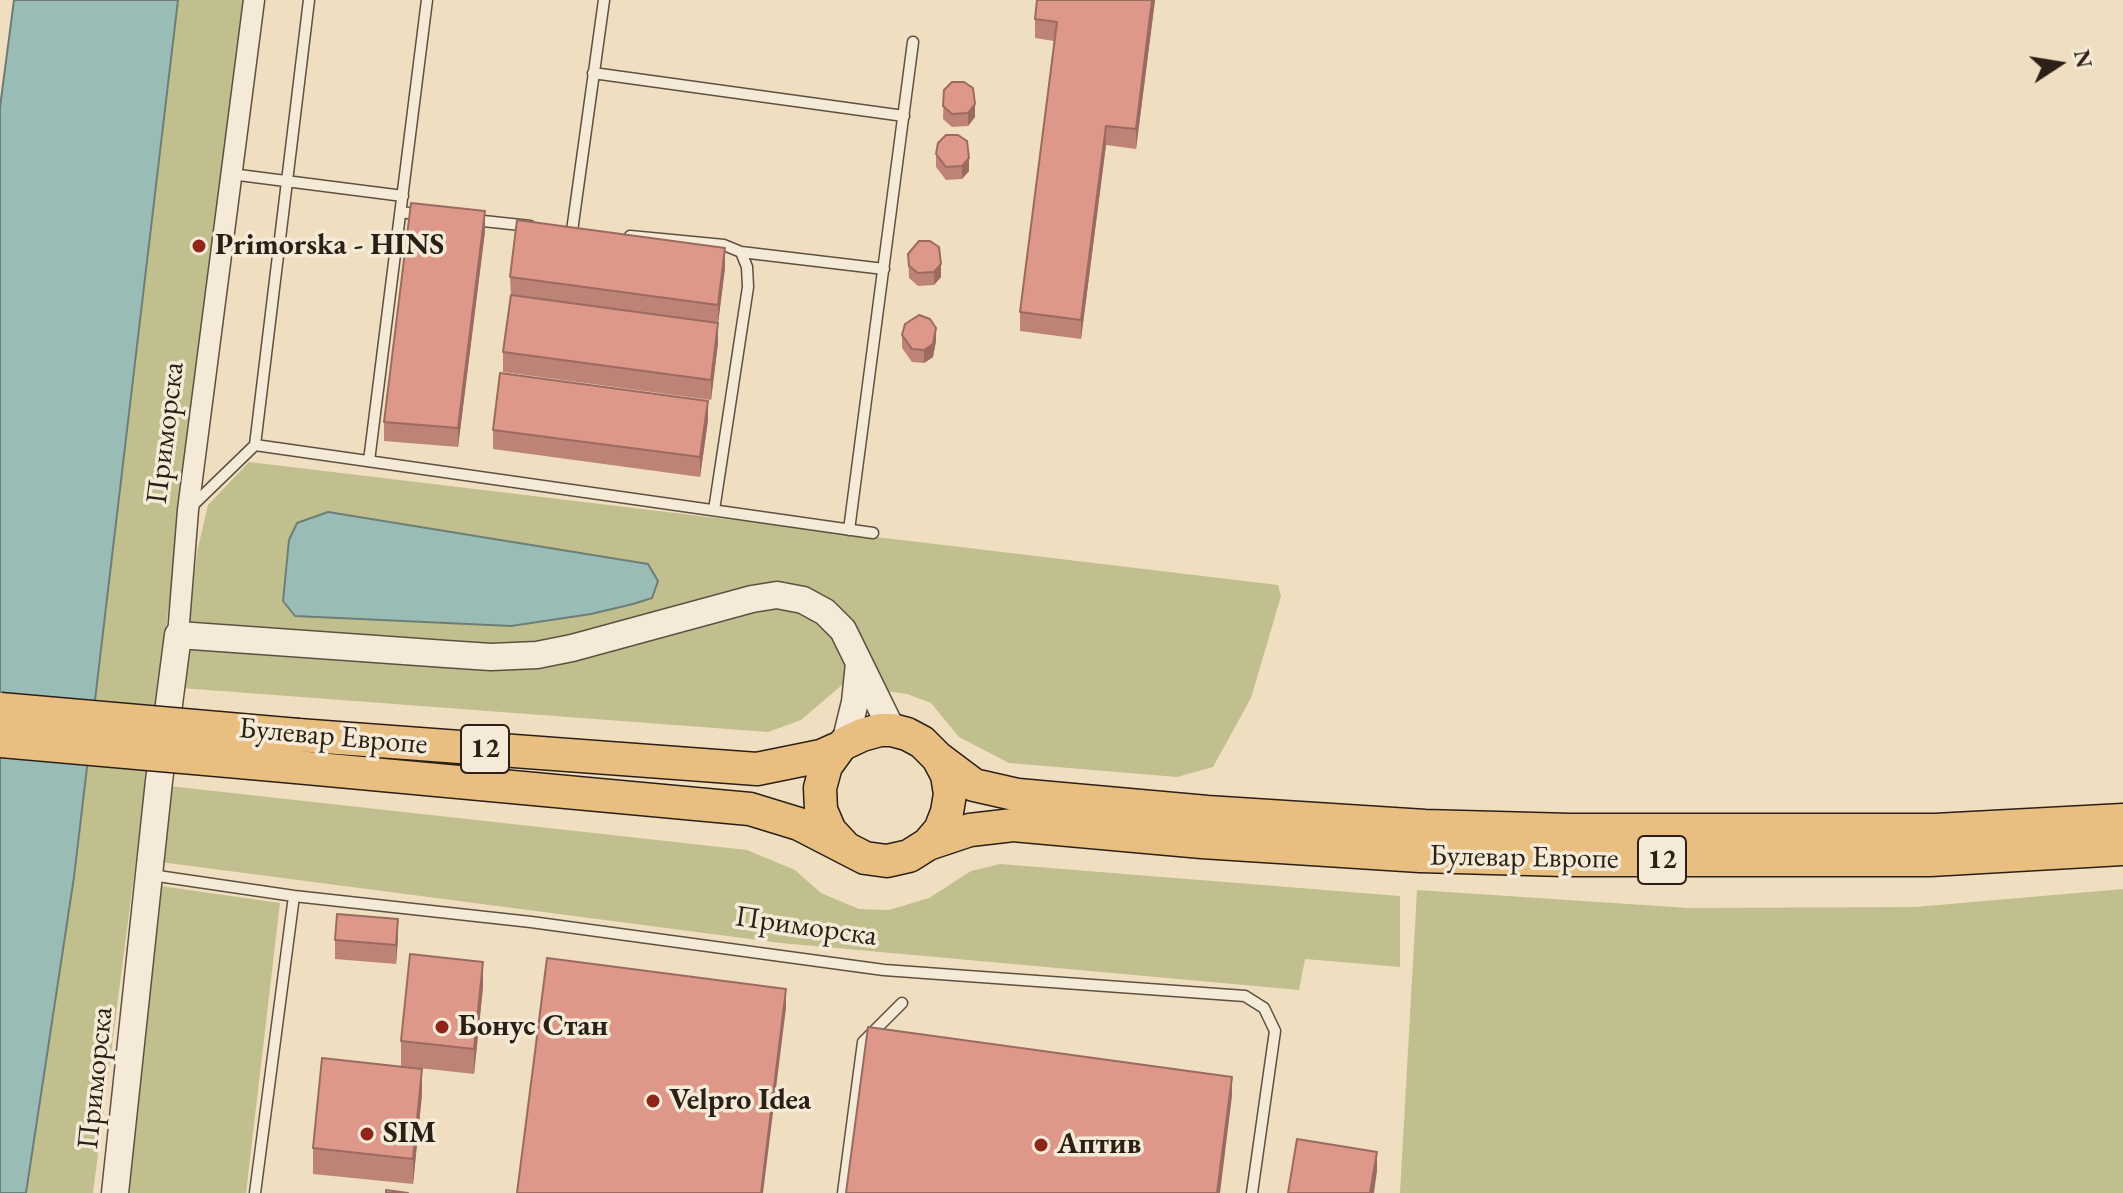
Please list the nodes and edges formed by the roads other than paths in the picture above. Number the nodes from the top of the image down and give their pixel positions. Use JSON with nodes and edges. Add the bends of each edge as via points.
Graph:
{"nodes":[{"id":1,"x":254,"y":0,"type":"edge"},
{"id":2,"x":309,"y":0,"type":"edge"},
{"id":3,"x":427,"y":0,"type":"edge"},
{"id":4,"x":604,"y":0,"type":"edge"},
{"id":5,"x":913,"y":42,"type":"dead end"},
{"id":6,"x":593,"y":73,"type":"junction"},
{"id":7,"x":904,"y":116,"type":"junction"},
{"id":8,"x":231,"y":174,"type":"junction"},
{"id":9,"x":287,"y":181,"type":"junction"},
{"id":10,"x":403,"y":196,"type":"junction"},
{"id":11,"x":401,"y":212,"type":"junction"},
{"id":12,"x":432,"y":216,"type":"edge"},
{"id":13,"x":463,"y":219,"type":"edge"},
{"id":14,"x":541,"y":227,"type":"edge"},
{"id":15,"x":556,"y":229,"type":"edge"},
{"id":16,"x":572,"y":231,"type":"junction"},
{"id":17,"x":587,"y":232,"type":"edge"},
{"id":18,"x":618,"y":235,"type":"edge"},
{"id":19,"x":741,"y":252,"type":"junction"},
{"id":20,"x":884,"y":269,"type":"junction"},
{"id":21,"x":255,"y":445,"type":"junction"},
{"id":22,"x":369,"y":461,"type":"junction"},
{"id":23,"x":188,"y":510,"type":"junction"},
{"id":24,"x":714,"y":510,"type":"junction"},
{"id":25,"x":849,"y":530,"type":"junction"},
{"id":26,"x":873,"y":533,"type":"dead end"},
{"id":27,"x":178,"y":635,"type":"junction"},
{"id":28,"x":859,"y":663,"type":"junction"},
{"id":29,"x":0,"y":709,"type":"edge"},
{"id":30,"x":892,"y":730,"type":"junction"},
{"id":31,"x":0,"y":741,"type":"edge"},
{"id":32,"x":842,"y":746,"type":"junction"},
{"id":33,"x":938,"y":758,"type":"junction"},
{"id":34,"x":2123,"y":820,"type":"edge"},
{"id":35,"x":928,"y":844,"type":"junction"},
{"id":36,"x":845,"y":847,"type":"junction"},
{"id":37,"x":2123,"y":849,"type":"edge"},
{"id":38,"x":151,"y":875,"type":"junction"},
{"id":39,"x":294,"y":896,"type":"junction"},
{"id":40,"x":902,"y":1003,"type":"dead end"},
{"id":41,"x":115,"y":1193,"type":"edge"},
{"id":42,"x":255,"y":1193,"type":"edge"},
{"id":43,"x":843,"y":1193,"type":"edge"},
{"id":44,"x":1252,"y":1193,"type":"edge"}],
"edges":[{"from":1,"to":8,"type":"street","name":"Приморска"},
{"from":2,"to":9,"type":"lane"},
{"from":3,"to":10,"type":"lane"},
{"from":4,"to":6,"type":"lane"},
{"from":5,"to":7,"type":"lane"},
{"from":6,"to":7,"type":"lane"},
{"from":6,"to":16,"type":"lane"},
{"from":7,"to":20,"type":"lane"},
{"from":8,"to":9,"type":"lane"},
{"from":8,"to":23,"type":"street","name":"Приморска"},
{"from":9,"to":10,"type":"lane"},
{"from":9,"to":21,"type":"lane"},
{"from":10,"to":11,"type":"lane"},
{"from":11,"to":12,"type":"lane"},
{"from":11,"to":22,"type":"lane"},
{"from":13,"to":14,"type":"lane"},
{"from":15,"to":16,"type":"lane"},
{"from":16,"to":17,"type":"lane"},
{"from":18,"to":19,"type":"lane","via":[[724,245]]},
{"from":19,"to":20,"type":"lane"},
{"from":19,"to":24,"type":"lane","via":[[748,287]]},
{"from":20,"to":25,"type":"lane"},
{"from":21,"to":22,"type":"lane"},
{"from":21,"to":23,"type":"lane"},
{"from":22,"to":24,"type":"lane"},
{"from":23,"to":27,"type":"street","name":"Приморска"},
{"from":24,"to":25,"type":"lane"},
{"from":25,"to":26,"type":"lane"},
{"from":27,"to":28,"type":"street","via":[[491,657],[537,655],[777,595],[825,612],[843,630]]},
{"from":27,"to":38,"type":"street","name":"Приморска"},
{"from":28,"to":30,"type":"street"},
{"from":28,"to":32,"type":"street"},
{"from":29,"to":32,"type":"main road","name":"Булевар Европе","number":"12","bridge":true,"via":[[757,769],[813,758]]},
{"from":30,"to":32,"type":"main road","name":"Булевар Европе","number":"12","via":[[862,735]]},
{"from":30,"to":33,"type":"main road","name":"Булевар Европе","number":"12","via":[[922,742]]},
{"from":31,"to":36,"type":"main road","name":"Булевар Европе","number":"12","bridge":true,"via":[[750,809],[799,824]]},
{"from":32,"to":36,"type":"main road","via":[[826,766],[820,799],[830,831]]},
{"from":33,"to":34,"type":"main road","name":"Булевар Европе","number":"12","via":[[974,785],[1018,795],[1425,826],[1935,830]]},
{"from":33,"to":35,"type":"main road","via":[[947,775],[949,803],[940,830]]},
{"from":35,"to":36,"type":"main road","name":"Булевар Европе","number":"12","via":[[887,861],[865,858]]},
{"from":35,"to":37,"type":"main road","name":"Булевар Европе","number":"12","via":[[970,830],[1013,825],[1420,856],[1564,860],[1930,860]]},
{"from":38,"to":39,"type":"lane","name":"Приморска"},
{"from":38,"to":41,"type":"street","name":"Приморска"},
{"from":39,"to":42,"type":"lane"},
{"from":39,"to":44,"type":"lane","name":"Приморска","via":[[895,971],[1245,996],[1264,1008],[1275,1031]]},
{"from":40,"to":43,"type":"lane","via":[[863,1042]]}]}
